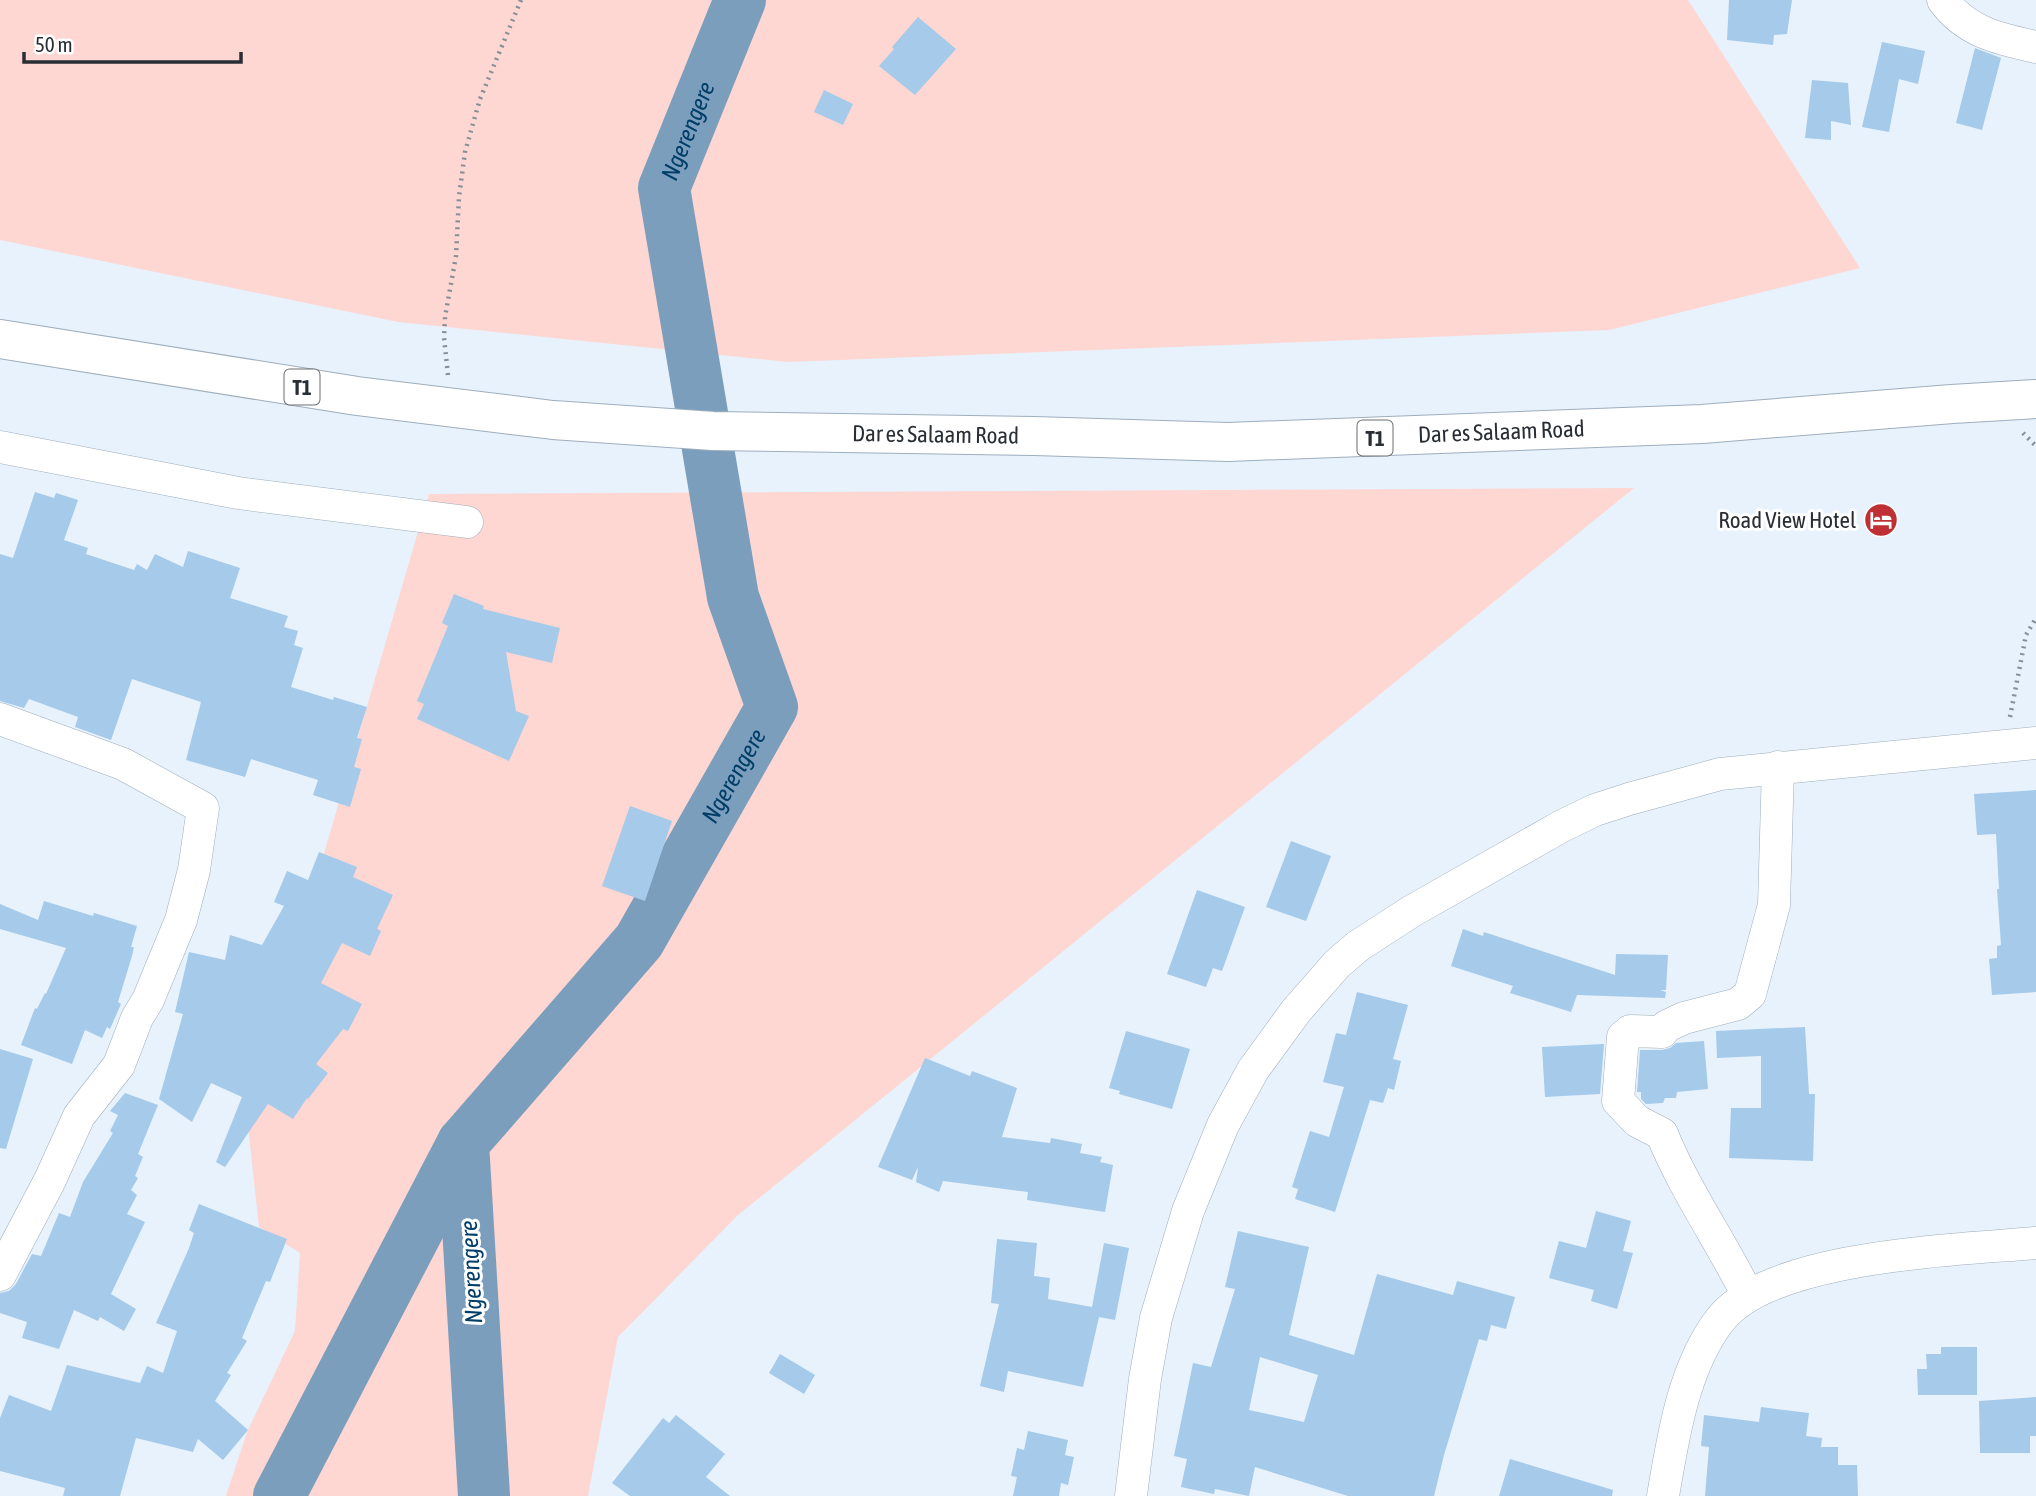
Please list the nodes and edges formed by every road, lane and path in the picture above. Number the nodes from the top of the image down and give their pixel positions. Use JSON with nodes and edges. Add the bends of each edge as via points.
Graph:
{"nodes":[{"id":1,"x":521,"y":0,"type":"edge"},
{"id":2,"x":1943,"y":0,"type":"edge"},
{"id":3,"x":2036,"y":47,"type":"edge"},
{"id":4,"x":0,"y":340,"type":"edge"},
{"id":5,"x":2036,"y":400,"type":"edge"},
{"id":6,"x":450,"y":408,"type":"junction"},
{"id":7,"x":0,"y":447,"type":"edge"},
{"id":8,"x":467,"y":522,"type":"dead end"},
{"id":9,"x":2036,"y":618,"type":"edge"},
{"id":10,"x":0,"y":719,"type":"edge"},
{"id":11,"x":2036,"y":743,"type":"edge"},
{"id":12,"x":1973,"y":750,"type":"junction"},
{"id":13,"x":1778,"y":767,"type":"junction"},
{"id":14,"x":2036,"y":1243,"type":"edge"},
{"id":15,"x":0,"y":1276,"type":"edge"},
{"id":16,"x":1748,"y":1296,"type":"junction"},
{"id":17,"x":1131,"y":1496,"type":"edge"},
{"id":18,"x":1662,"y":1496,"type":"edge"}],
"edges":[{"from":1,"to":6,"type":"path","via":[[480,99],[465,152],[456,256],[445,317]]},
{"from":2,"to":3,"type":"street","via":[[1971,27]]},
{"from":4,"to":6,"type":"highway","number":"T1"},
{"from":5,"to":6,"type":"highway","name":"Dar es Salaam Road","number":"T1","via":[[1702,424],[1228,442],[713,432]]},
{"from":7,"to":8,"type":"street","via":[[238,493]]},
{"from":9,"to":12,"type":"path","via":[[2026,635],[2012,715]]},
{"from":10,"to":15,"type":"street","via":[[123,764],[203,808],[181,920],[120,1065],[79,1116]]},
{"from":11,"to":12,"type":"street"},
{"from":12,"to":13,"type":"street"},
{"from":13,"to":16,"type":"street","via":[[1774,905],[1751,994],[1738,1004],[1684,1018],[1662,1032],[1630,1031],[1623,1037],[1618,1101],[1637,1121],[1662,1134]]},
{"from":13,"to":17,"type":"street","via":[[1720,774],[1584,815],[1412,911],[1358,946],[1319,983],[1253,1070],[1223,1125],[1188,1211],[1156,1318]]},
{"from":14,"to":16,"type":"street","via":[[1844,1263]]},
{"from":16,"to":18,"type":"street","via":[[1721,1319],[1703,1347],[1680,1416]]}]}
